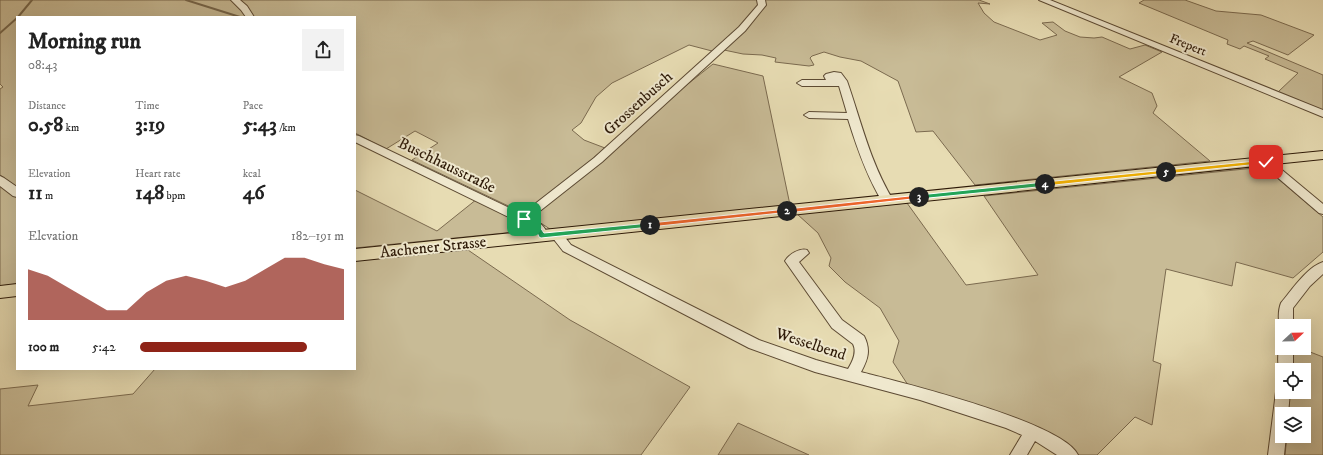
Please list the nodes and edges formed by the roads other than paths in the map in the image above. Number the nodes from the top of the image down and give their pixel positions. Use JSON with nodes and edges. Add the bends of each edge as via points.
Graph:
{"nodes":[{"id":1,"x":235,"y":0,"type":"edge"},
{"id":2,"x":761,"y":0,"type":"edge"},
{"id":3,"x":1043,"y":0,"type":"edge"},
{"id":4,"x":249,"y":16,"type":"edge"},
{"id":5,"x":802,"y":83,"type":"dead end"},
{"id":6,"x":1323,"y":114,"type":"edge"},
{"id":7,"x":809,"y":115,"type":"dead end"},
{"id":8,"x":853,"y":116,"type":"junction"},
{"id":9,"x":356,"y":138,"type":"edge"},
{"id":10,"x":1323,"y":156,"type":"edge"},
{"id":11,"x":1266,"y":162,"type":"junction"},
{"id":12,"x":0,"y":180,"type":"edge"},
{"id":13,"x":16,"y":192,"type":"edge"},
{"id":14,"x":887,"y":200,"type":"junction"},
{"id":15,"x":1323,"y":210,"type":"edge"},
{"id":16,"x":524,"y":219,"type":"junction"},
{"id":17,"x":558,"y":234,"type":"junction"},
{"id":18,"x":541,"y":236,"type":"junction"},
{"id":19,"x":802,"y":253,"type":"dead end"},
{"id":20,"x":356,"y":256,"type":"edge"},
{"id":21,"x":1323,"y":267,"type":"edge"},
{"id":22,"x":16,"y":290,"type":"edge"},
{"id":23,"x":0,"y":292,"type":"edge"},
{"id":24,"x":1286,"y":319,"type":"edge"},
{"id":25,"x":852,"y":376,"type":"junction"},
{"id":26,"x":1282,"y":399,"type":"edge"},
{"id":27,"x":1032,"y":432,"type":"junction"},
{"id":28,"x":1018,"y":455,"type":"edge"},
{"id":29,"x":1070,"y":455,"type":"edge"},
{"id":30,"x":1276,"y":455,"type":"edge"}],
"edges":[{"from":1,"to":4,"type":"street"},
{"from":2,"to":16,"type":"street","name":"Grossenbusch","via":[[762,5],[742,29],[598,160]]},
{"from":3,"to":6,"type":"street","name":"Frepert"},
{"from":5,"to":8,"type":"street","via":[[843,83]]},
{"from":7,"to":8,"type":"street"},
{"from":8,"to":14,"type":"street","via":[[873,177]]},
{"from":9,"to":16,"type":"street","name":"Buschhausstraße"},
{"from":10,"to":11,"type":"main road","name":"Aachener Strasse"},
{"from":11,"to":14,"type":"main road","name":"Aachener Strasse"},
{"from":11,"to":15,"type":"street"},
{"from":12,"to":13,"type":"street"},
{"from":14,"to":17,"type":"main road","name":"Aachener Strasse"},
{"from":16,"to":18,"type":"street","name":"Buschhausstraße","via":[[535,225]]},
{"from":17,"to":18,"type":"main road","name":"Aachener Strasse"},
{"from":17,"to":25,"type":"street","name":"Wesselbend","via":[[558,238],[567,248],[754,344]]},
{"from":18,"to":20,"type":"main road","name":"Aachener Strasse"},
{"from":19,"to":25,"type":"street","via":[[791,261],[837,324],[859,340],[862,347],[860,359]]},
{"from":21,"to":24,"type":"street","via":[[1305,283],[1286,307]]},
{"from":22,"to":23,"type":"main road"},
{"from":25,"to":27,"type":"street","name":"Wesselbend","via":[[1010,422]]},
{"from":26,"to":30,"type":"street"},
{"from":27,"to":28,"type":"street"},
{"from":27,"to":29,"type":"street","name":"Wesselbend"}]}
